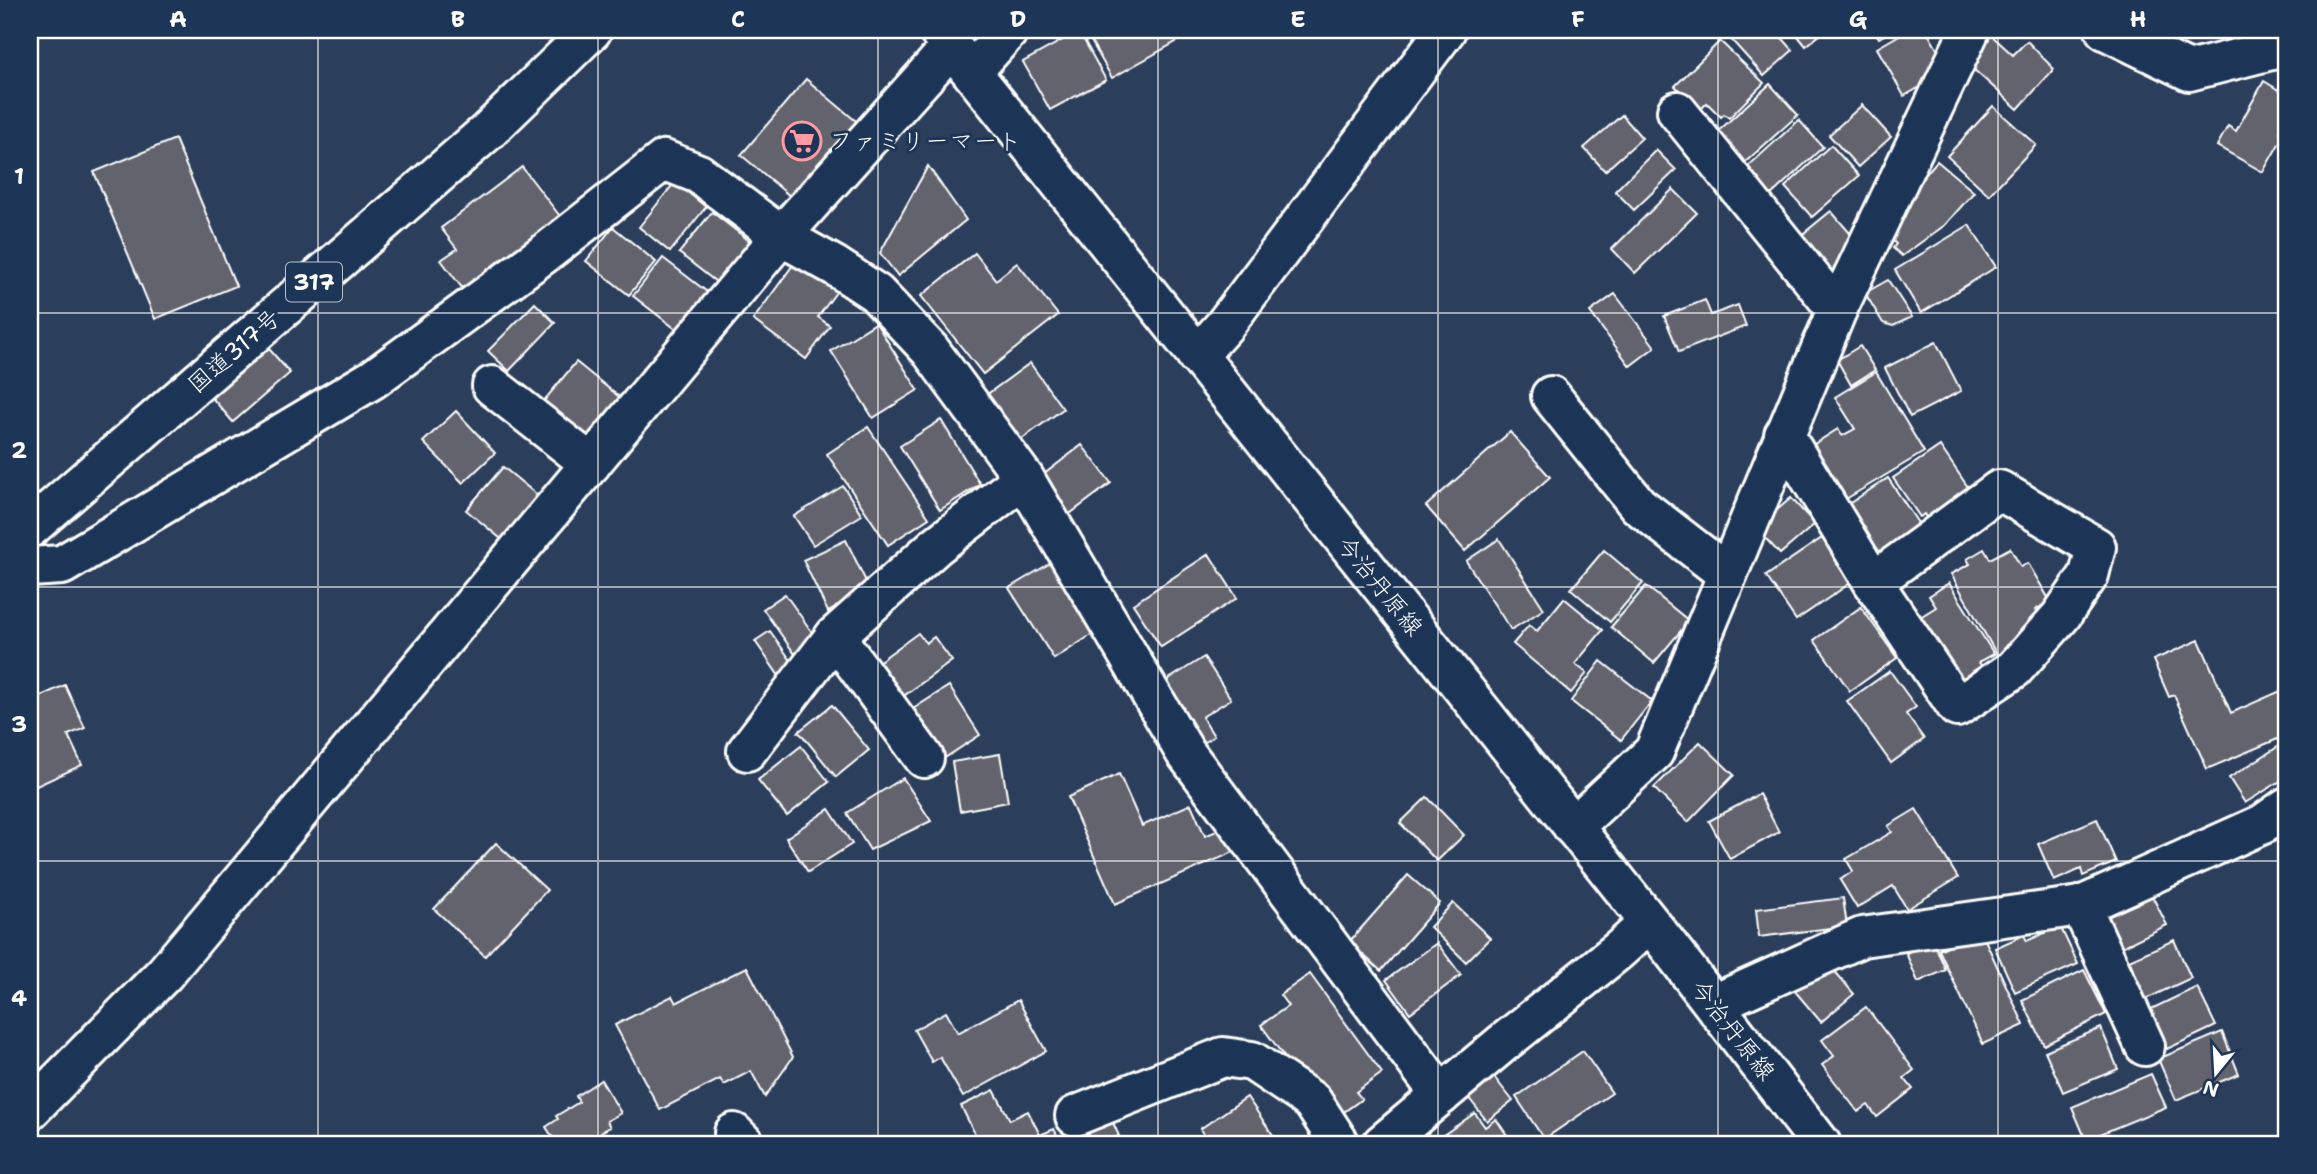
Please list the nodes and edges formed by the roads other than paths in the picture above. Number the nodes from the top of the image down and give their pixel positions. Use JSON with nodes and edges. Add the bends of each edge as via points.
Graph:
{"nodes":[{"id":1,"x":592,"y":30,"type":"edge"},
{"id":2,"x":1009,"y":30,"type":"edge"},
{"id":3,"x":1446,"y":30,"type":"edge"},
{"id":4,"x":1970,"y":30,"type":"edge"},
{"id":5,"x":2105,"y":30,"type":"edge"},
{"id":6,"x":2287,"y":46,"type":"edge"},
{"id":7,"x":954,"y":49,"type":"edge"},
{"id":8,"x":1677,"y":111,"type":"dead end"},
{"id":9,"x":781,"y":236,"type":"junction"},
{"id":10,"x":1837,"y":310,"type":"junction"},
{"id":11,"x":1197,"y":356,"type":"junction"},
{"id":12,"x":492,"y":386,"type":"dead end"},
{"id":13,"x":1551,"y":396,"type":"dead end"},
{"id":14,"x":1784,"y":435,"type":"junction"},
{"id":15,"x":591,"y":464,"type":"junction"},
{"id":16,"x":1024,"y":478,"type":"junction"},
{"id":17,"x":30,"y":528,"type":"edge"},
{"id":18,"x":30,"y":567,"type":"edge"},
{"id":19,"x":1727,"y":574,"type":"junction"},
{"id":20,"x":1873,"y":582,"type":"junction"},
{"id":21,"x":835,"y":636,"type":"junction"},
{"id":22,"x":747,"y":751,"type":"dead end"},
{"id":23,"x":924,"y":758,"type":"dead end"},
{"id":24,"x":2287,"y":807,"type":"edge"},
{"id":25,"x":1573,"y":827,"type":"junction"},
{"id":26,"x":2081,"y":906,"type":"junction"},
{"id":27,"x":1650,"y":923,"type":"junction"},
{"id":28,"x":1714,"y":1004,"type":"junction"},
{"id":29,"x":2145,"y":1046,"type":"dead end"},
{"id":30,"x":1441,"y":1095,"type":"junction"},
{"id":31,"x":30,"y":1110,"type":"edge"},
{"id":32,"x":1075,"y":1116,"type":"dead end"},
{"id":33,"x":1340,"y":1144,"type":"edge"},
{"id":34,"x":1382,"y":1144,"type":"edge"},
{"id":35,"x":1821,"y":1144,"type":"edge"}],
"edges":[{"from":1,"to":17,"type":"main road","name":"国道317号","number":"317","via":[[488,131]]},
{"from":2,"to":7,"type":"main road"},
{"from":3,"to":11,"type":"main road"},
{"from":4,"to":10,"type":"main road"},
{"from":5,"to":6,"type":"main road","via":[[2189,71]]},
{"from":7,"to":9,"type":"main road"},
{"from":7,"to":11,"type":"main road","name":"今治丹原線"},
{"from":8,"to":10,"type":"main road"},
{"from":9,"to":15,"type":"main road"},
{"from":9,"to":16,"type":"main road","via":[[876,293],[930,349]]},
{"from":9,"to":18,"type":"main road","via":[[699,174],[664,160],[373,379],[62,565]]},
{"from":10,"to":14,"type":"main road"},
{"from":11,"to":25,"type":"main road","name":"今治丹原線"},
{"from":12,"to":15,"type":"main road"},
{"from":13,"to":19,"type":"main road","via":[[1638,505]]},
{"from":14,"to":19,"type":"main road"},
{"from":14,"to":20,"type":"main road"},
{"from":15,"to":31,"type":"main road","via":[[165,972]]},
{"from":16,"to":21,"type":"main road","via":[[936,546]]},
{"from":16,"to":30,"type":"main road","via":[[1185,752]]},
{"from":19,"to":25,"type":"main road","via":[[1654,752]]},
{"from":20,"to":20,"type":"main road","via":[[1957,707],[2014,669],[2089,575],[2096,547],[1999,490]]},
{"from":21,"to":22,"type":"main road"},
{"from":21,"to":23,"type":"main road"},
{"from":24,"to":26,"type":"main road","via":[[2263,824]]},
{"from":25,"to":27,"type":"main road","name":"今治丹原線"},
{"from":26,"to":28,"type":"main road","via":[[1862,937]]},
{"from":26,"to":29,"type":"main road"},
{"from":27,"to":28,"type":"main road","name":"今治丹原線"},
{"from":27,"to":30,"type":"main road"},
{"from":28,"to":35,"type":"main road","name":"今治丹原線"},
{"from":30,"to":34,"type":"main road"},
{"from":32,"to":33,"type":"main road","via":[[1223,1057],[1252,1061],[1312,1101]]}]}
